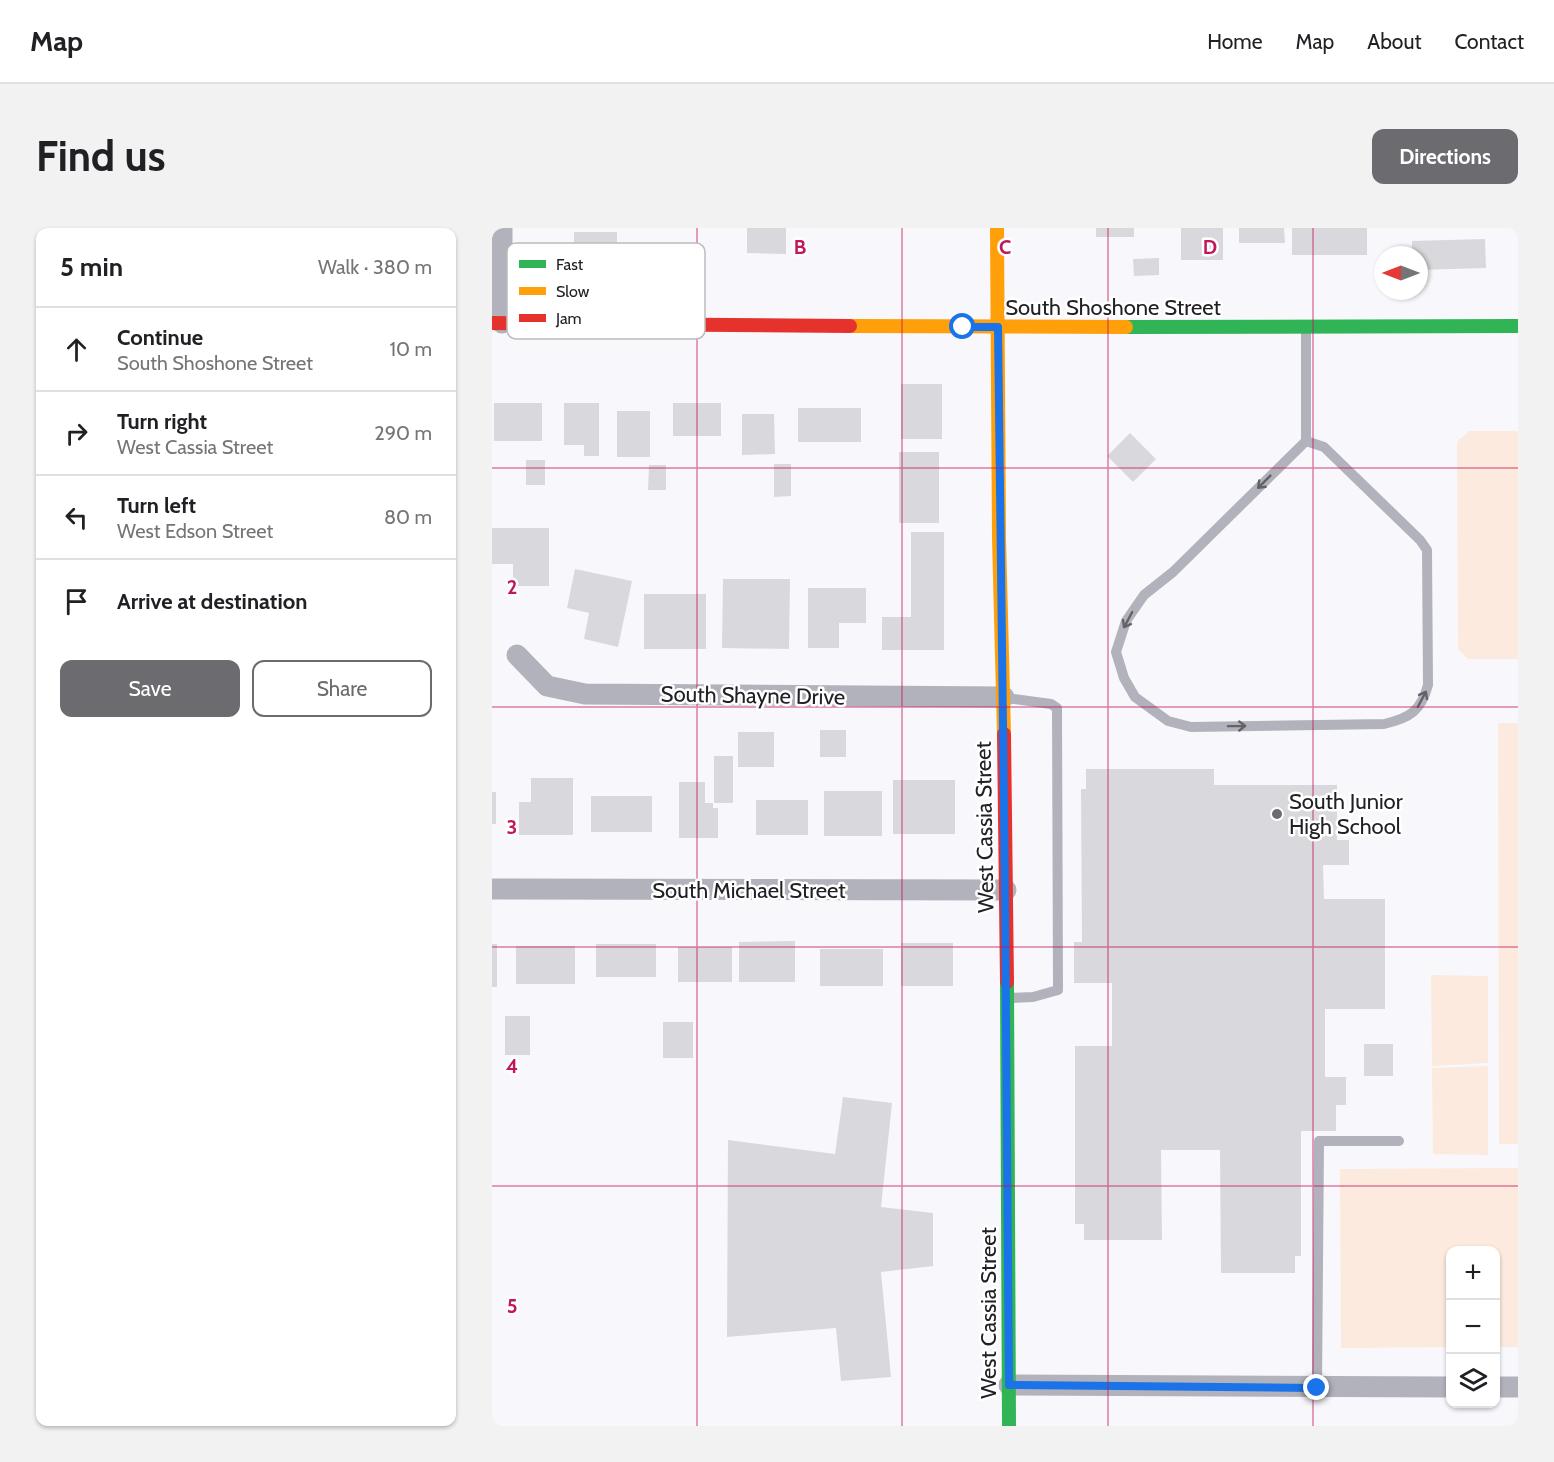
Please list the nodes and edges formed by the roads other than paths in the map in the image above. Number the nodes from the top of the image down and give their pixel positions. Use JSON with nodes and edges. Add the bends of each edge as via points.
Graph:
{"nodes":[{"id":1,"x":502,"y":228,"type":"edge"},
{"id":2,"x":997,"y":228,"type":"edge"},
{"id":3,"x":497,"y":323,"type":"edge"},
{"id":4,"x":705,"y":325,"type":"edge"},
{"id":5,"x":1518,"y":326,"type":"edge"},
{"id":6,"x":998,"y":327,"type":"junction"},
{"id":7,"x":1306,"y":328,"type":"junction"},
{"id":8,"x":1306,"y":441,"type":"junction"},
{"id":9,"x":517,"y":654,"type":"dead end"},
{"id":10,"x":1004,"y":698,"type":"junction"},
{"id":11,"x":492,"y":889,"type":"edge"},
{"id":12,"x":1006,"y":890,"type":"junction"},
{"id":13,"x":1006,"y":998,"type":"junction"},
{"id":14,"x":1399,"y":1141,"type":"dead end"},
{"id":15,"x":1009,"y":1385,"type":"junction"},
{"id":16,"x":1446,"y":1387,"type":"edge"},
{"id":17,"x":1500,"y":1387,"type":"edge"},
{"id":18,"x":1518,"y":1387,"type":"edge"},
{"id":19,"x":1317,"y":1388,"type":"junction"},
{"id":20,"x":1009,"y":1426,"type":"edge"}],
"edges":[{"from":1,"to":3,"type":"street"},
{"from":2,"to":6,"type":"street","name":"West Cassia Street"},
{"from":4,"to":6,"type":"street","name":"South Shoshone Street"},
{"from":5,"to":7,"type":"street","name":"South Shoshone Street"},
{"from":6,"to":7,"type":"street","name":"South Shoshone Street"},
{"from":6,"to":10,"type":"street","name":"West Cassia Street"},
{"from":7,"to":8,"type":"lane"},
{"from":8,"to":8,"type":"lane","one_way":true,"via":[[1173,572],[1144,595],[1126,621],[1116,652],[1124,678],[1135,697],[1168,721],[1191,727],[1384,724],[1413,713],[1424,701],[1428,685],[1427,550],[1324,447]]},
{"from":9,"to":10,"type":"street","name":"South Shayne Drive","via":[[547,686],[585,694]]},
{"from":10,"to":12,"type":"street","name":"West Cassia Street"},
{"from":10,"to":13,"type":"lane","via":[[1057,708],[1058,990],[1033,997]]},
{"from":11,"to":12,"type":"street","name":"South Michael Street"},
{"from":12,"to":13,"type":"street","name":"West Cassia Street"},
{"from":13,"to":15,"type":"street","name":"West Cassia Street"},
{"from":14,"to":19,"type":"lane","via":[[1319,1141]]},
{"from":15,"to":19,"type":"street"},
{"from":15,"to":20,"type":"street","name":"West Cassia Street"},
{"from":16,"to":19,"type":"street"},
{"from":17,"to":18,"type":"street"}]}
